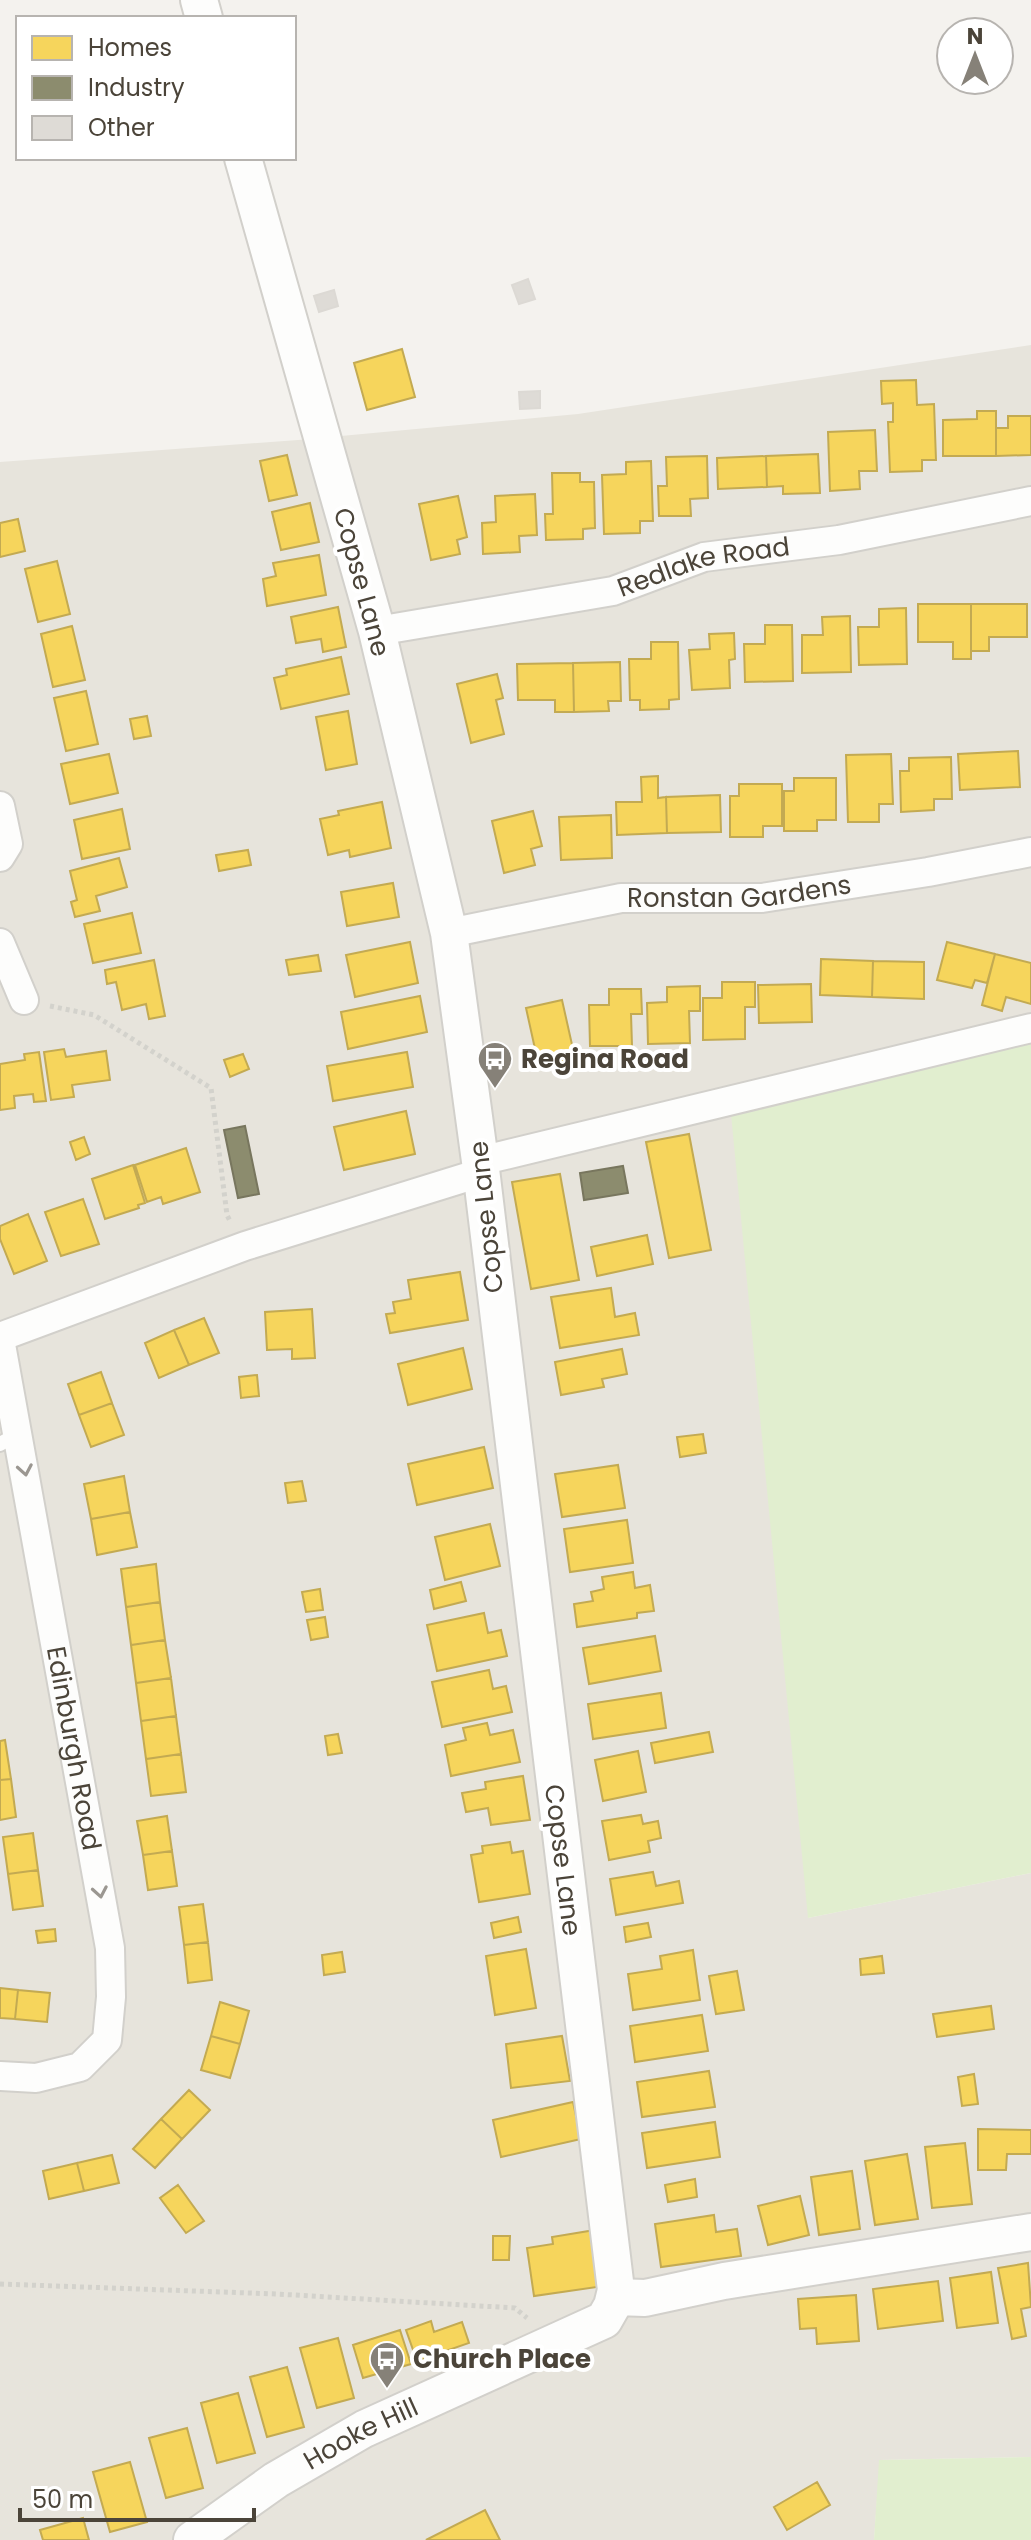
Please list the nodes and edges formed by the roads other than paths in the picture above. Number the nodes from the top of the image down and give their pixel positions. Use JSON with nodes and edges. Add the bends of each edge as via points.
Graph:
{"nodes":[{"id":1,"x":244,"y":160,"type":"edge"},
{"id":2,"x":1031,"y":501,"type":"edge"},
{"id":3,"x":377,"y":631,"type":"junction"},
{"id":4,"x":0,"y":806,"type":"edge"},
{"id":5,"x":1031,"y":852,"type":"edge"},
{"id":6,"x":0,"y":857,"type":"edge"},
{"id":7,"x":449,"y":933,"type":"junction"},
{"id":8,"x":0,"y":943,"type":"edge"},
{"id":9,"x":24,"y":1000,"type":"road end"},
{"id":10,"x":1031,"y":1028,"type":"edge"},
{"id":11,"x":480,"y":1167,"type":"junction"},
{"id":12,"x":0,"y":1338,"type":"edge"},
{"id":13,"x":9,"y":1439,"type":"edge"},
{"id":14,"x":0,"y":2076,"type":"edge"},
{"id":15,"x":1031,"y":2232,"type":"edge"},
{"id":16,"x":615,"y":2297,"type":"junction"},
{"id":17,"x":192,"y":2540,"type":"edge"}],
"edges":[{"from":1,"to":3,"type":"street","name":"Copse Lane"},
{"from":2,"to":3,"type":"street","name":"Redlake Road","via":[[839,540],[704,557],[613,591]]},
{"from":3,"to":7,"type":"street","name":"Copse Lane"},
{"from":4,"to":6,"type":"street","via":[[8,844]]},
{"from":5,"to":7,"type":"street","name":"Ronstan Gardens","via":[[762,898],[621,898]]},
{"from":7,"to":11,"type":"street","name":"Copse Lane"},
{"from":8,"to":9,"type":"street"},
{"from":10,"to":11,"type":"street"},
{"from":11,"to":12,"type":"street","via":[[245,1246]]},
{"from":11,"to":16,"type":"street","name":"Copse Lane"},
{"from":12,"to":13,"type":"street","name":"Edinburgh Road"},
{"from":13,"to":14,"type":"street","name":"Edinburgh Road","one_way":true,"via":[[110,1948],[111,1997],[107,2040],[80,2067],[36,2078]]},
{"from":15,"to":16,"type":"street","via":[[645,2298]]},
{"from":16,"to":17,"type":"street","name":"Hooke Hill","via":[[604,2320],[364,2429],[276,2480]]}]}
